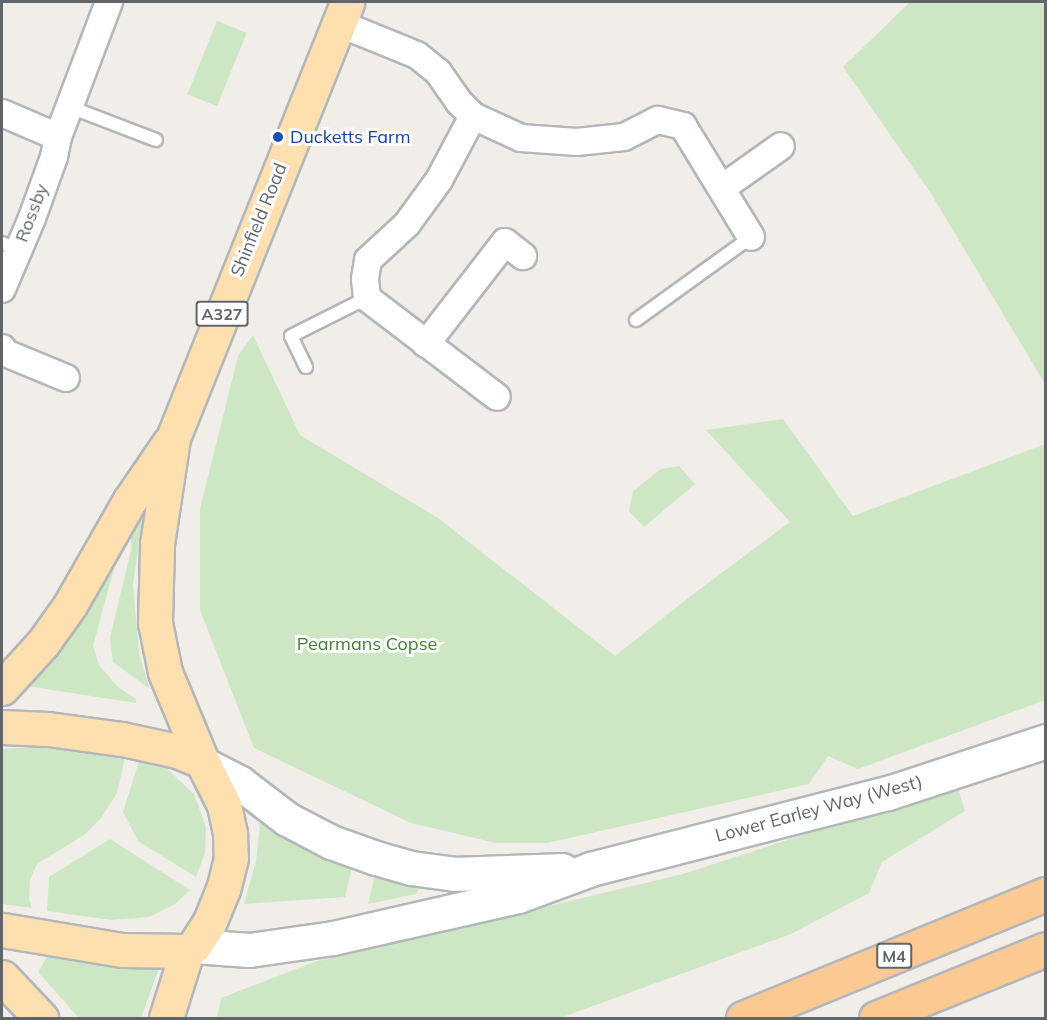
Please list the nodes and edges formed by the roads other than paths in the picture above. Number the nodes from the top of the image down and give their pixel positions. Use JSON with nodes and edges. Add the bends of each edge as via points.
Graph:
{"nodes":[{"id":1,"x":109,"y":2,"type":"edge"},
{"id":2,"x":342,"y":13,"type":"edge"},
{"id":3,"x":70,"y":107,"type":"junction"},
{"id":4,"x":2,"y":113,"type":"edge"},
{"id":5,"x":473,"y":116,"type":"junction"},
{"id":6,"x":58,"y":137,"type":"junction"},
{"id":7,"x":156,"y":140,"type":"dead end"},
{"id":8,"x":781,"y":146,"type":"dead end"},
{"id":9,"x":722,"y":188,"type":"junction"},
{"id":10,"x":751,"y":237,"type":"joint"},
{"id":11,"x":9,"y":247,"type":"edge"},
{"id":12,"x":523,"y":256,"type":"dead end"},
{"id":13,"x":2,"y":289,"type":"edge"},
{"id":14,"x":367,"y":298,"type":"junction"},
{"id":15,"x":636,"y":320,"type":"dead end"},
{"id":16,"x":426,"y":344,"type":"junction"},
{"id":17,"x":2,"y":348,"type":"edge"},
{"id":18,"x":306,"y":366,"type":"dead end"},
{"id":19,"x":66,"y":378,"type":"dead end"},
{"id":20,"x":497,"y":397,"type":"dead end"},
{"id":21,"x":173,"y":438,"type":"junction"},
{"id":22,"x":2,"y":688,"type":"edge"},
{"id":23,"x":2,"y":727,"type":"edge"},
{"id":24,"x":1046,"y":741,"type":"edge"},
{"id":25,"x":205,"y":764,"type":"junction"},
{"id":26,"x":591,"y":869,"type":"junction"},
{"id":27,"x":1046,"y":894,"type":"edge"},
{"id":28,"x":2,"y":930,"type":"edge"},
{"id":29,"x":191,"y":949,"type":"junction"},
{"id":30,"x":1046,"y":949,"type":"edge"},
{"id":31,"x":2,"y":977,"type":"edge"},
{"id":32,"x":41,"y":1018,"type":"edge"},
{"id":33,"x":166,"y":1018,"type":"edge"},
{"id":34,"x":743,"y":1018,"type":"edge"},
{"id":35,"x":876,"y":1018,"type":"edge"}],
"edges":[{"from":1,"to":3,"type":"street","name":"Rossby"},
{"from":2,"to":5,"type":"street","via":[[417,55],[438,72]]},
{"from":2,"to":21,"type":"main road","name":"Shinfield Road","number":"A327"},
{"from":3,"to":6,"type":"street","name":"Rossby"},
{"from":3,"to":7,"type":"lane"},
{"from":4,"to":6,"type":"street"},
{"from":5,"to":9,"type":"street","via":[[521,138],[577,142],[624,137],[658,120],[683,126]]},
{"from":5,"to":14,"type":"street","via":[[439,180],[407,224],[368,260],[364,279]]},
{"from":6,"to":11,"type":"street","name":"Rossby","via":[[54,157]]},
{"from":8,"to":9,"type":"street"},
{"from":9,"to":10,"type":"street"},
{"from":10,"to":15,"type":"lane"},
{"from":11,"to":13,"type":"street","name":"Rossby"},
{"from":12,"to":16,"type":"street","via":[[505,242]]},
{"from":14,"to":16,"type":"street"},
{"from":14,"to":18,"type":"lane","via":[[291,336]]},
{"from":16,"to":20,"type":"street"},
{"from":17,"to":19,"type":"street","via":[[3,352]]},
{"from":21,"to":22,"type":"main road","name":"Shinfield Road","number":"A327","via":[[130,500],[69,605],[43,643]]},
{"from":21,"to":25,"type":"main road","name":"Shinfield Road","number":"A327","via":[[157,544],[155,623],[165,672]]},
{"from":23,"to":25,"type":"main road","via":[[122,739],[177,751]]},
{"from":24,"to":26,"type":"main road","name":"Lower Earley Way (West)","via":[[888,793]]},
{"from":25,"to":26,"type":"main road","name":"Lower Earley Way (West)","via":[[240,783],[287,819],[331,842],[411,868],[455,874]]},
{"from":25,"to":29,"type":"main road","name":"Shinfield Road","via":[[224,805],[231,858],[209,923]]},
{"from":26,"to":29,"type":"main road","name":"Lower Earley Way (West)","via":[[518,896],[333,938],[249,950]]},
{"from":27,"to":34,"type":"highway","number":"M4"},
{"from":28,"to":29,"type":"main road","via":[[122,950]]},
{"from":29,"to":33,"type":"main road","name":"Shinfield Road"},
{"from":30,"to":35,"type":"highway"},
{"from":31,"to":32,"type":"main road"}]}
